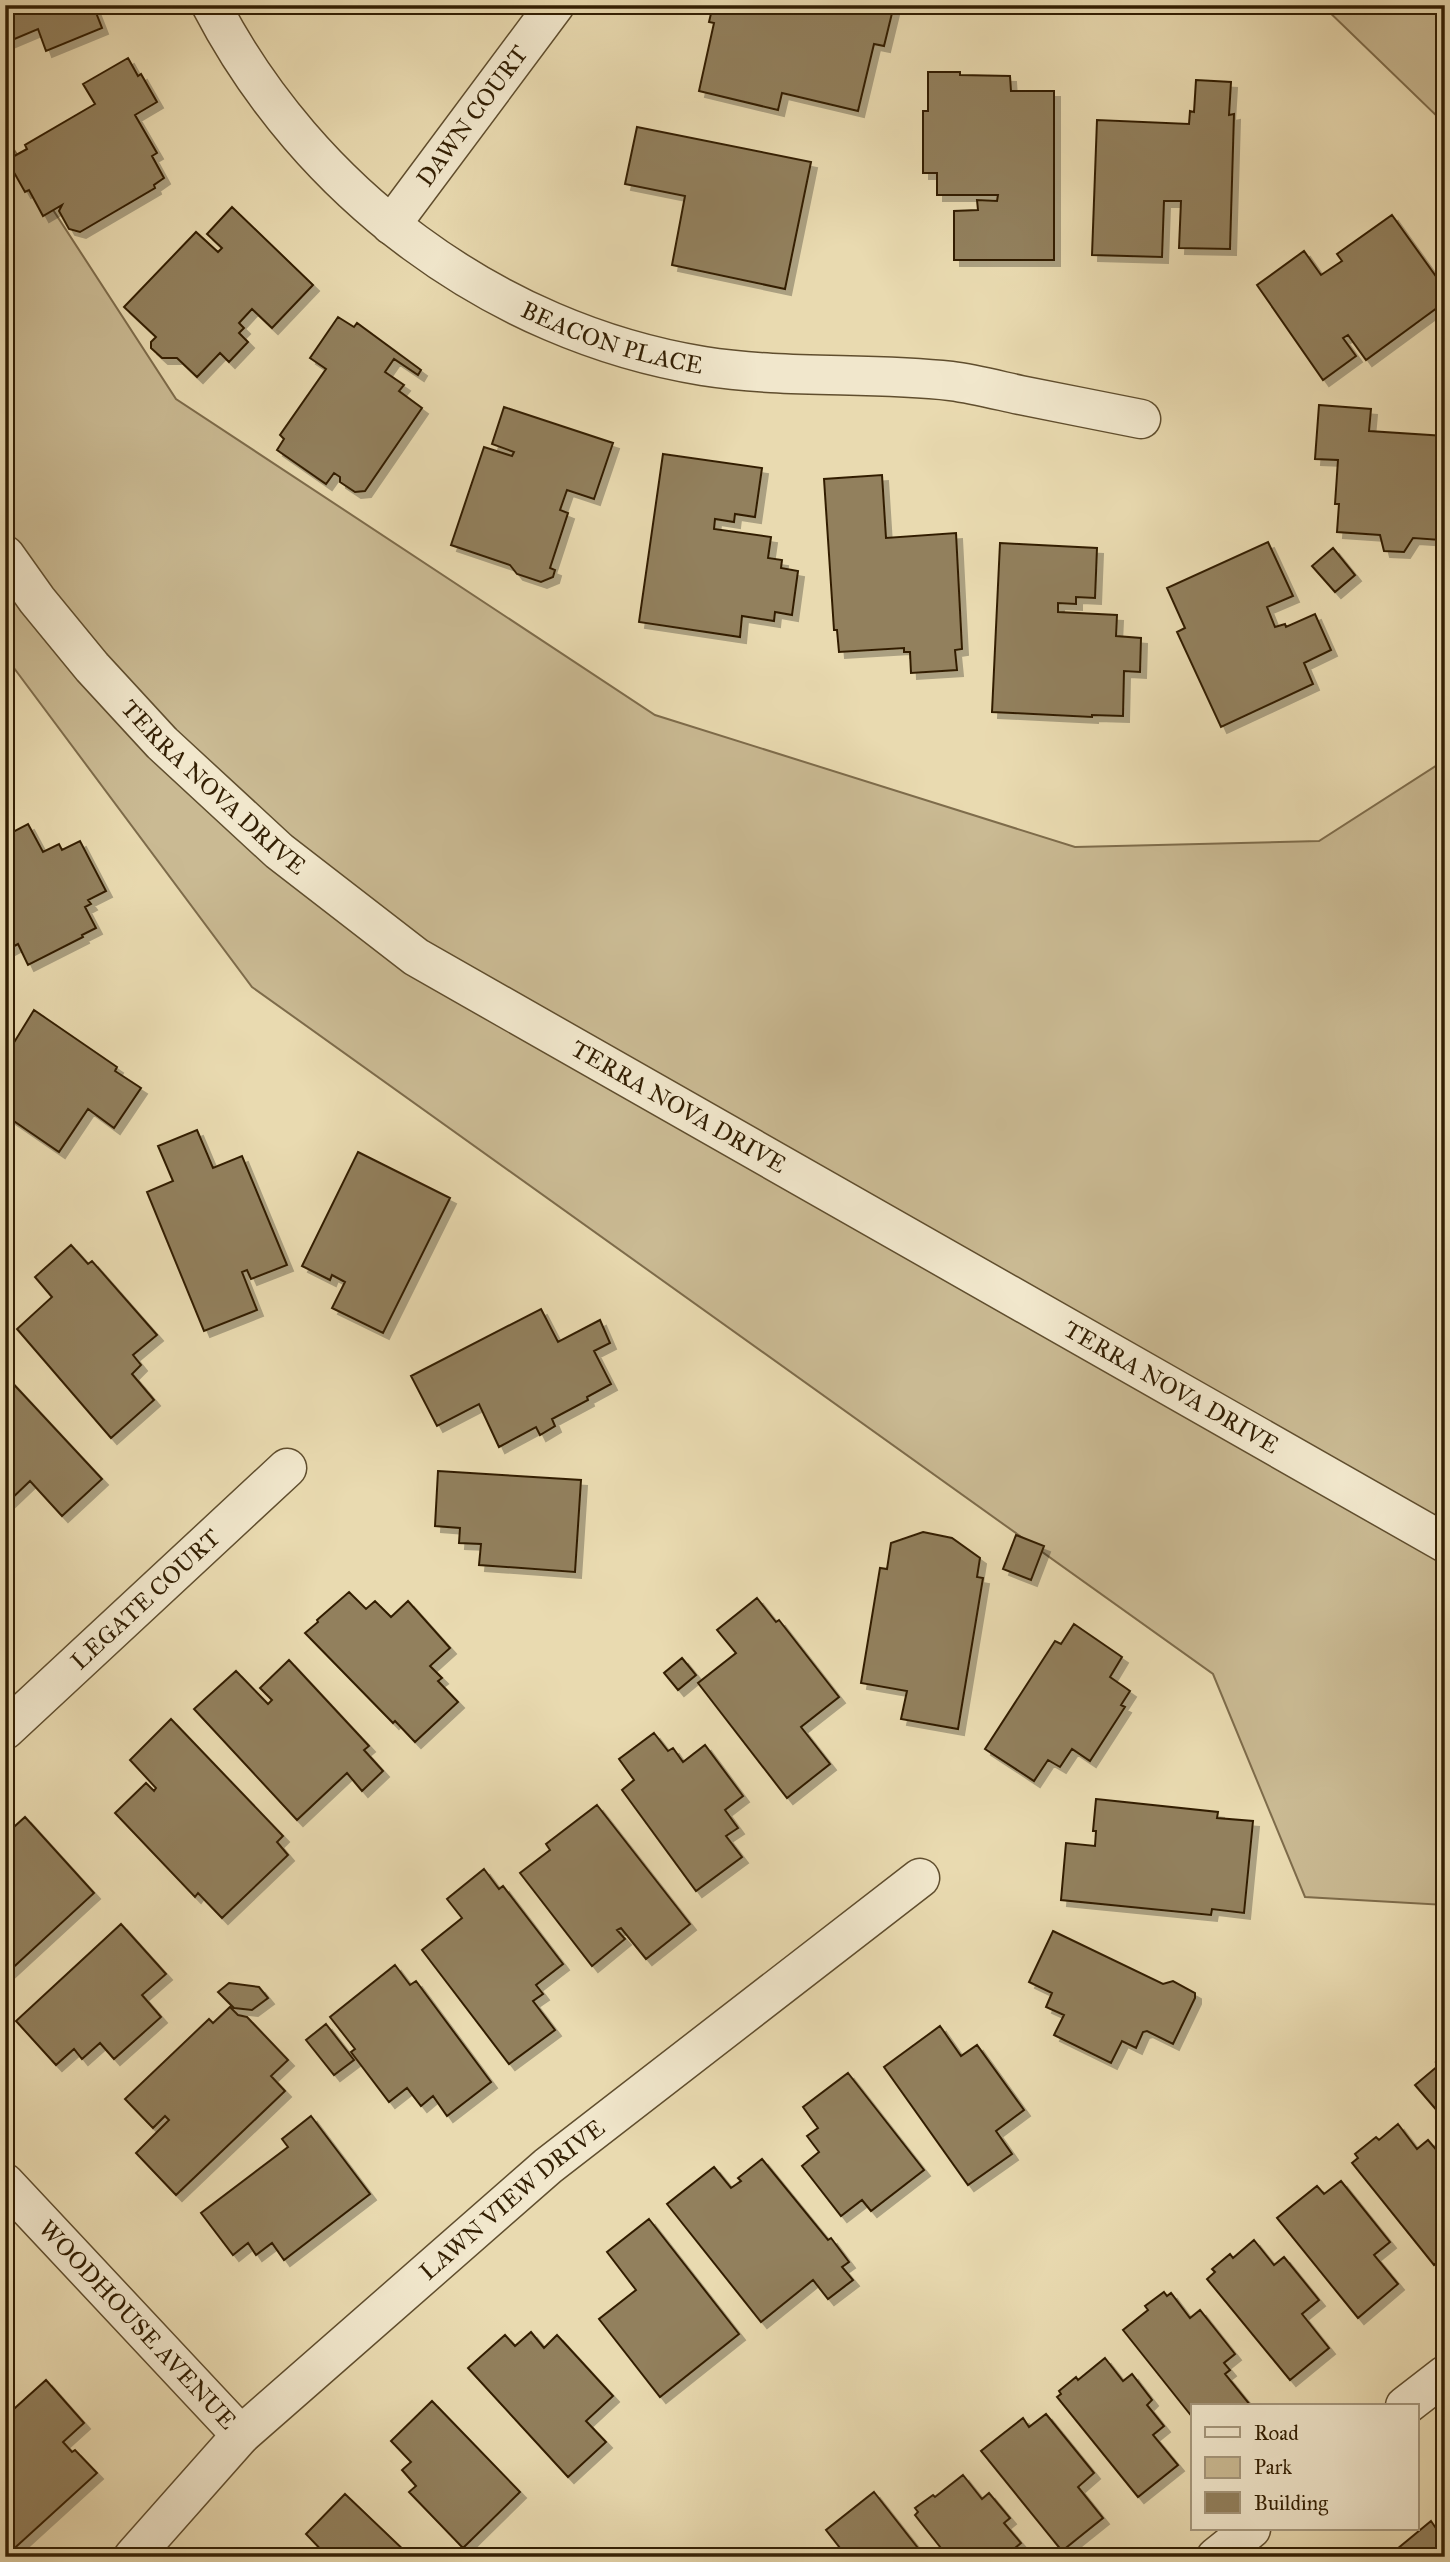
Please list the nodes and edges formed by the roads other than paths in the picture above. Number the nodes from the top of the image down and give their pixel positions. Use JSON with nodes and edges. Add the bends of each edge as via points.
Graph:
{"nodes":[{"id":1,"x":211,"y":5,"type":"edge"},
{"id":2,"x":555,"y":5,"type":"edge"},
{"id":3,"x":391,"y":225,"type":"junction"},
{"id":4,"x":1142,"y":419,"type":"dead end"},
{"id":5,"x":5,"y":555,"type":"edge"},
{"id":6,"x":287,"y":1468,"type":"dead end"},
{"id":7,"x":1445,"y":1543,"type":"edge"},
{"id":8,"x":5,"y":1730,"type":"edge"},
{"id":9,"x":920,"y":1878,"type":"dead end"},
{"id":10,"x":5,"y":2183,"type":"edge"},
{"id":11,"x":1445,"y":2375,"type":"edge"},
{"id":12,"x":1408,"y":2404,"type":"edge"},
{"id":13,"x":241,"y":2435,"type":"junction"},
{"id":14,"x":1250,"y":2530,"type":"edge"},
{"id":15,"x":133,"y":2557,"type":"edge"},
{"id":16,"x":1216,"y":2557,"type":"edge"}],
"edges":[{"from":1,"to":3,"type":"street","name":"BEACON PLACE","via":[[253,76],[294,130]]},
{"from":2,"to":3,"type":"street","name":"DAWN COURT"},
{"from":3,"to":4,"type":"street","name":"BEACON PLACE","via":[[481,287],[556,325],[643,354],[762,373],[951,381]]},
{"from":5,"to":7,"type":"street","name":"TERRA NOVA DRIVE","via":[[92,667],[162,743],[279,851],[416,957]]},
{"from":6,"to":8,"type":"street","name":"LEGATE COURT"},
{"from":9,"to":13,"type":"street","name":"LAWN VIEW DRIVE","via":[[548,2166]]},
{"from":10,"to":13,"type":"street","name":"WOODHOUSE AVENUE"},
{"from":11,"to":12,"type":"street"},
{"from":13,"to":15,"type":"street","name":"LAWN VIEW DRIVE"},
{"from":14,"to":16,"type":"street"}]}
